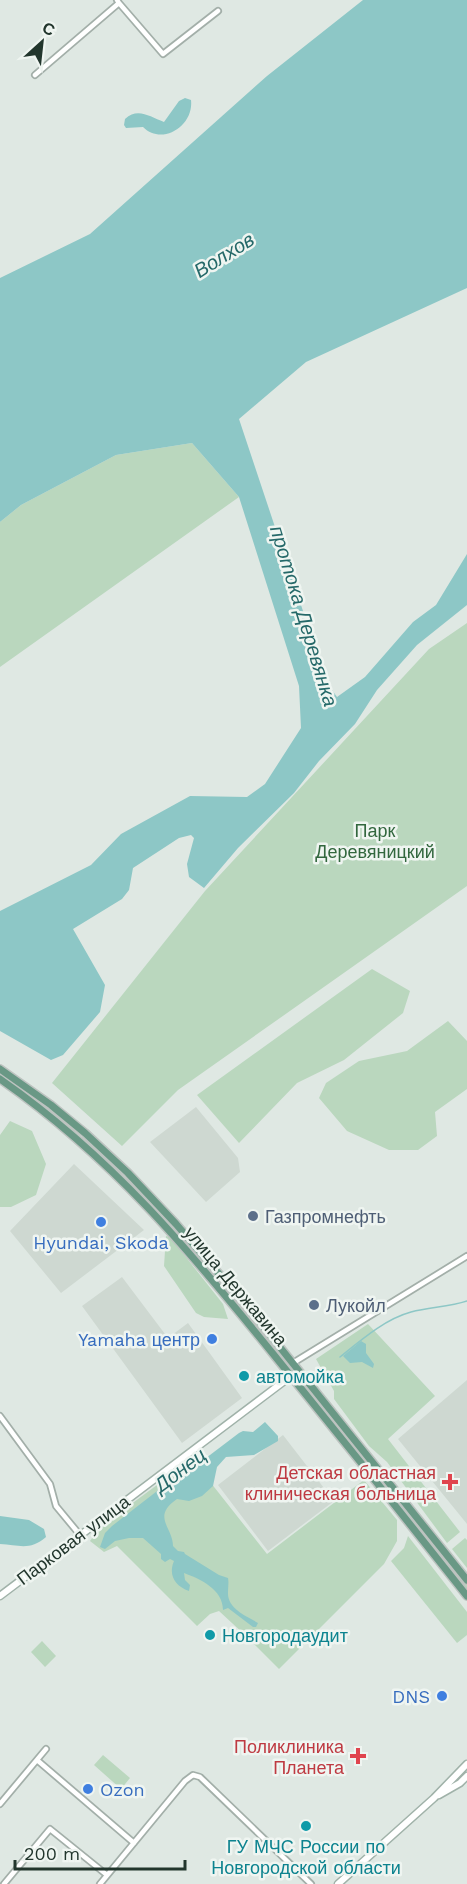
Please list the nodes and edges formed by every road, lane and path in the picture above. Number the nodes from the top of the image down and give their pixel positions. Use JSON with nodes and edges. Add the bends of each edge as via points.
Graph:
{"nodes":[{"id":1,"x":118,"y":2,"type":"edge"},
{"id":2,"x":218,"y":11,"type":"dead end"},
{"id":3,"x":35,"y":75,"type":"dead end"},
{"id":4,"x":0,"y":1069,"type":"edge"},
{"id":5,"x":0,"y":1079,"type":"edge"},
{"id":6,"x":467,"y":1256,"type":"edge"},
{"id":7,"x":250,"y":1310,"type":"junction"},
{"id":8,"x":243,"y":1316,"type":"junction"},
{"id":9,"x":293,"y":1363,"type":"junction"},
{"id":10,"x":291,"y":1376,"type":"junction"},
{"id":11,"x":0,"y":1416,"type":"edge"},
{"id":12,"x":80,"y":1534,"type":"junction"},
{"id":13,"x":467,"y":1580,"type":"edge"},
{"id":14,"x":0,"y":1596,"type":"edge"},
{"id":15,"x":467,"y":1596,"type":"edge"},
{"id":16,"x":46,"y":1749,"type":"dead end"},
{"id":17,"x":37,"y":1760,"type":"junction"},
{"id":18,"x":467,"y":1764,"type":"edge"},
{"id":19,"x":467,"y":1776,"type":"edge"},
{"id":20,"x":434,"y":1798,"type":"junction"},
{"id":21,"x":0,"y":1804,"type":"edge"},
{"id":22,"x":134,"y":1843,"type":"junction"},
{"id":23,"x":107,"y":1875,"type":"junction"},
{"id":24,"x":4,"y":1884,"type":"edge"},
{"id":25,"x":100,"y":1884,"type":"edge"},
{"id":26,"x":311,"y":1884,"type":"edge"},
{"id":27,"x":338,"y":1884,"type":"edge"}],
"edges":[{"from":1,"to":2,"type":"street","via":[[163,54]]},
{"from":1,"to":3,"type":"street"},
{"from":4,"to":7,"type":"main road","name":"улица Державина","via":[[51,1105],[118,1164]]},
{"from":5,"to":8,"type":"main road","name":"улица Державина","via":[[61,1124],[114,1171]]},
{"from":6,"to":9,"type":"street"},
{"from":7,"to":8,"type":"street"},
{"from":7,"to":9,"type":"main road","name":"улица Державина"},
{"from":8,"to":10,"type":"main road","name":"улица Державина"},
{"from":9,"to":13,"type":"main road","name":"улица Державина"},
{"from":10,"to":12,"type":"street","name":"Парковая улица"},
{"from":10,"to":15,"type":"main road","name":"улица Державина"},
{"from":11,"to":12,"type":"street","via":[[50,1484],[56,1506]]},
{"from":12,"to":14,"type":"street","name":"Парковая улица"},
{"from":16,"to":17,"type":"street"},
{"from":17,"to":21,"type":"street"},
{"from":17,"to":22,"type":"street"},
{"from":18,"to":20,"type":"street"},
{"from":19,"to":20,"type":"street"},
{"from":20,"to":27,"type":"street"},
{"from":22,"to":23,"type":"street"},
{"from":22,"to":26,"type":"street","via":[[193,1775],[200,1777]]},
{"from":23,"to":24,"type":"street","via":[[51,1829]]},
{"from":23,"to":25,"type":"street"}]}
